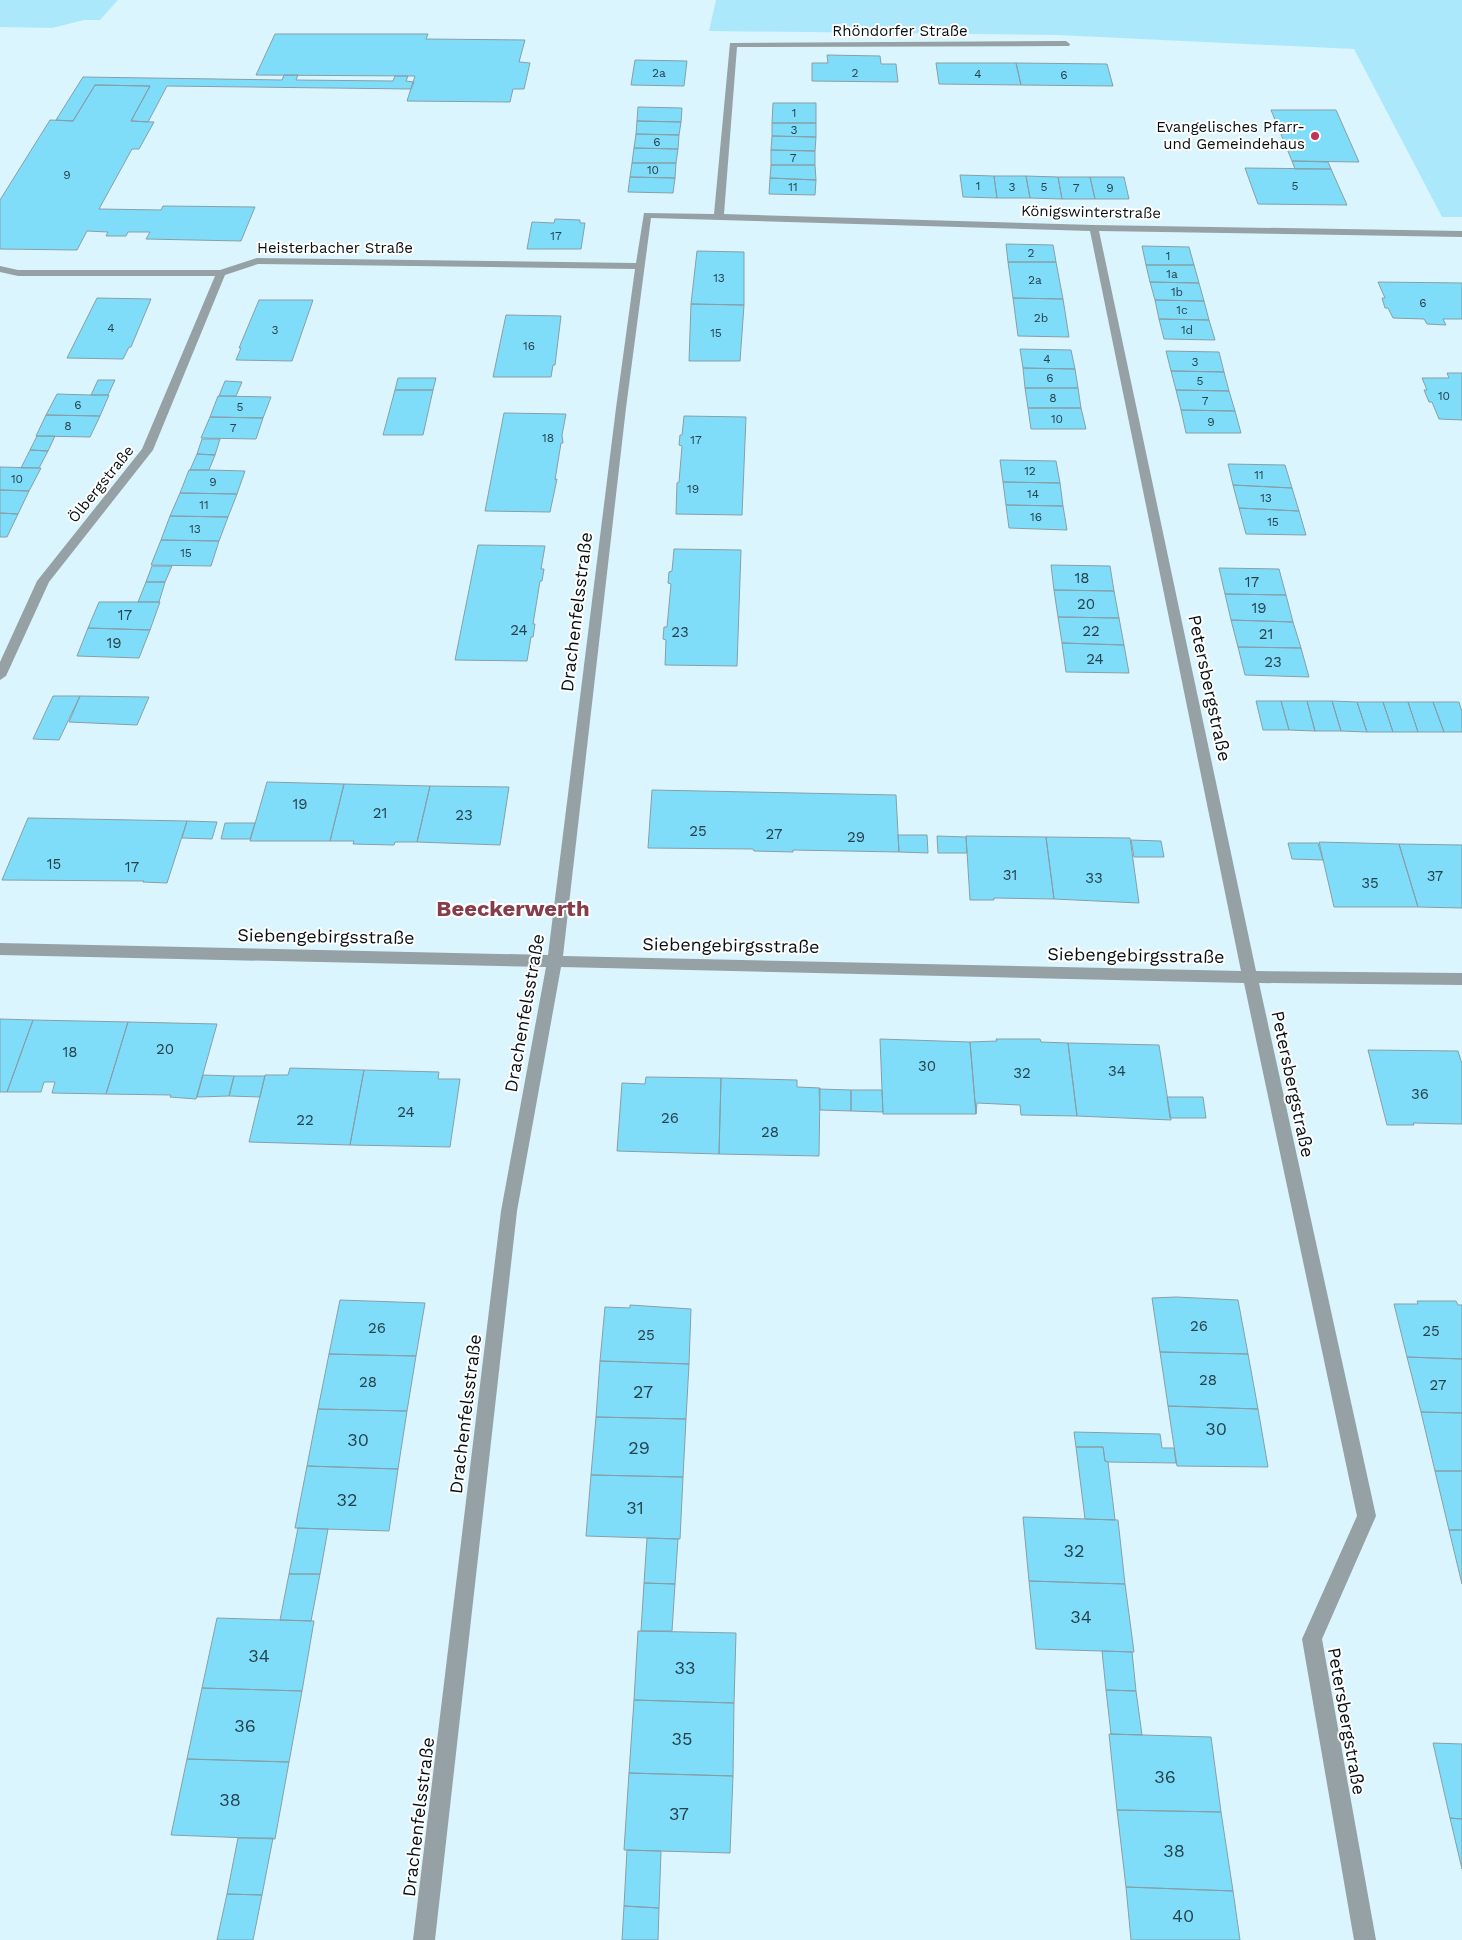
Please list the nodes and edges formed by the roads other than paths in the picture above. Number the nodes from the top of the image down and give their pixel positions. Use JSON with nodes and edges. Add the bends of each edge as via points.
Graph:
{"nodes":[{"id":1,"x":1066,"y":44,"type":"dead end"},
{"id":2,"x":720,"y":216,"type":"junction"},
{"id":3,"x":1094,"y":228,"type":"junction"},
{"id":4,"x":1462,"y":234,"type":"edge"},
{"id":5,"x":642,"y":266,"type":"junction"},
{"id":6,"x":0,"y":270,"type":"edge"},
{"id":7,"x":221,"y":273,"type":"junction"},
{"id":8,"x":0,"y":676,"type":"edge"},
{"id":9,"x":0,"y":949,"type":"edge"},
{"id":10,"x":555,"y":960,"type":"junction"},
{"id":11,"x":1250,"y":977,"type":"junction"},
{"id":12,"x":1462,"y":979,"type":"edge"},
{"id":13,"x":424,"y":1940,"type":"edge"},
{"id":14,"x":1365,"y":1940,"type":"edge"}],
"edges":[{"from":1,"to":2,"type":"street","name":"Rhöndorfer Straße","via":[[733,45]]},
{"from":2,"to":3,"type":"street","name":"Königswinterstraße"},
{"from":2,"to":5,"type":"street","name":"Drachenfelsstraße","via":[[647,216]]},
{"from":3,"to":4,"type":"street","name":"Königswinterstraße"},
{"from":3,"to":11,"type":"street","name":"Petersbergstraße"},
{"from":5,"to":7,"type":"street","name":"Heisterbacher Straße","via":[[257,261]]},
{"from":5,"to":10,"type":"street","name":"Drachenfelsstraße","via":[[621,408]]},
{"from":6,"to":7,"type":"street","name":"Heisterbacher Straße","via":[[18,273]]},
{"from":7,"to":8,"type":"street","name":"Ölbergstraße","via":[[147,450],[43,581]]},
{"from":9,"to":10,"type":"street","name":"Siebengebirgsstraße"},
{"from":10,"to":11,"type":"street","name":"Siebengebirgsstraße"},
{"from":10,"to":13,"type":"street","name":"Drachenfelsstraße","via":[[509,1211]]},
{"from":11,"to":12,"type":"street","name":"Siebengebirgsstraße"},
{"from":11,"to":14,"type":"street","name":"Petersbergstraße","via":[[1367,1516],[1312,1639]]}]}
